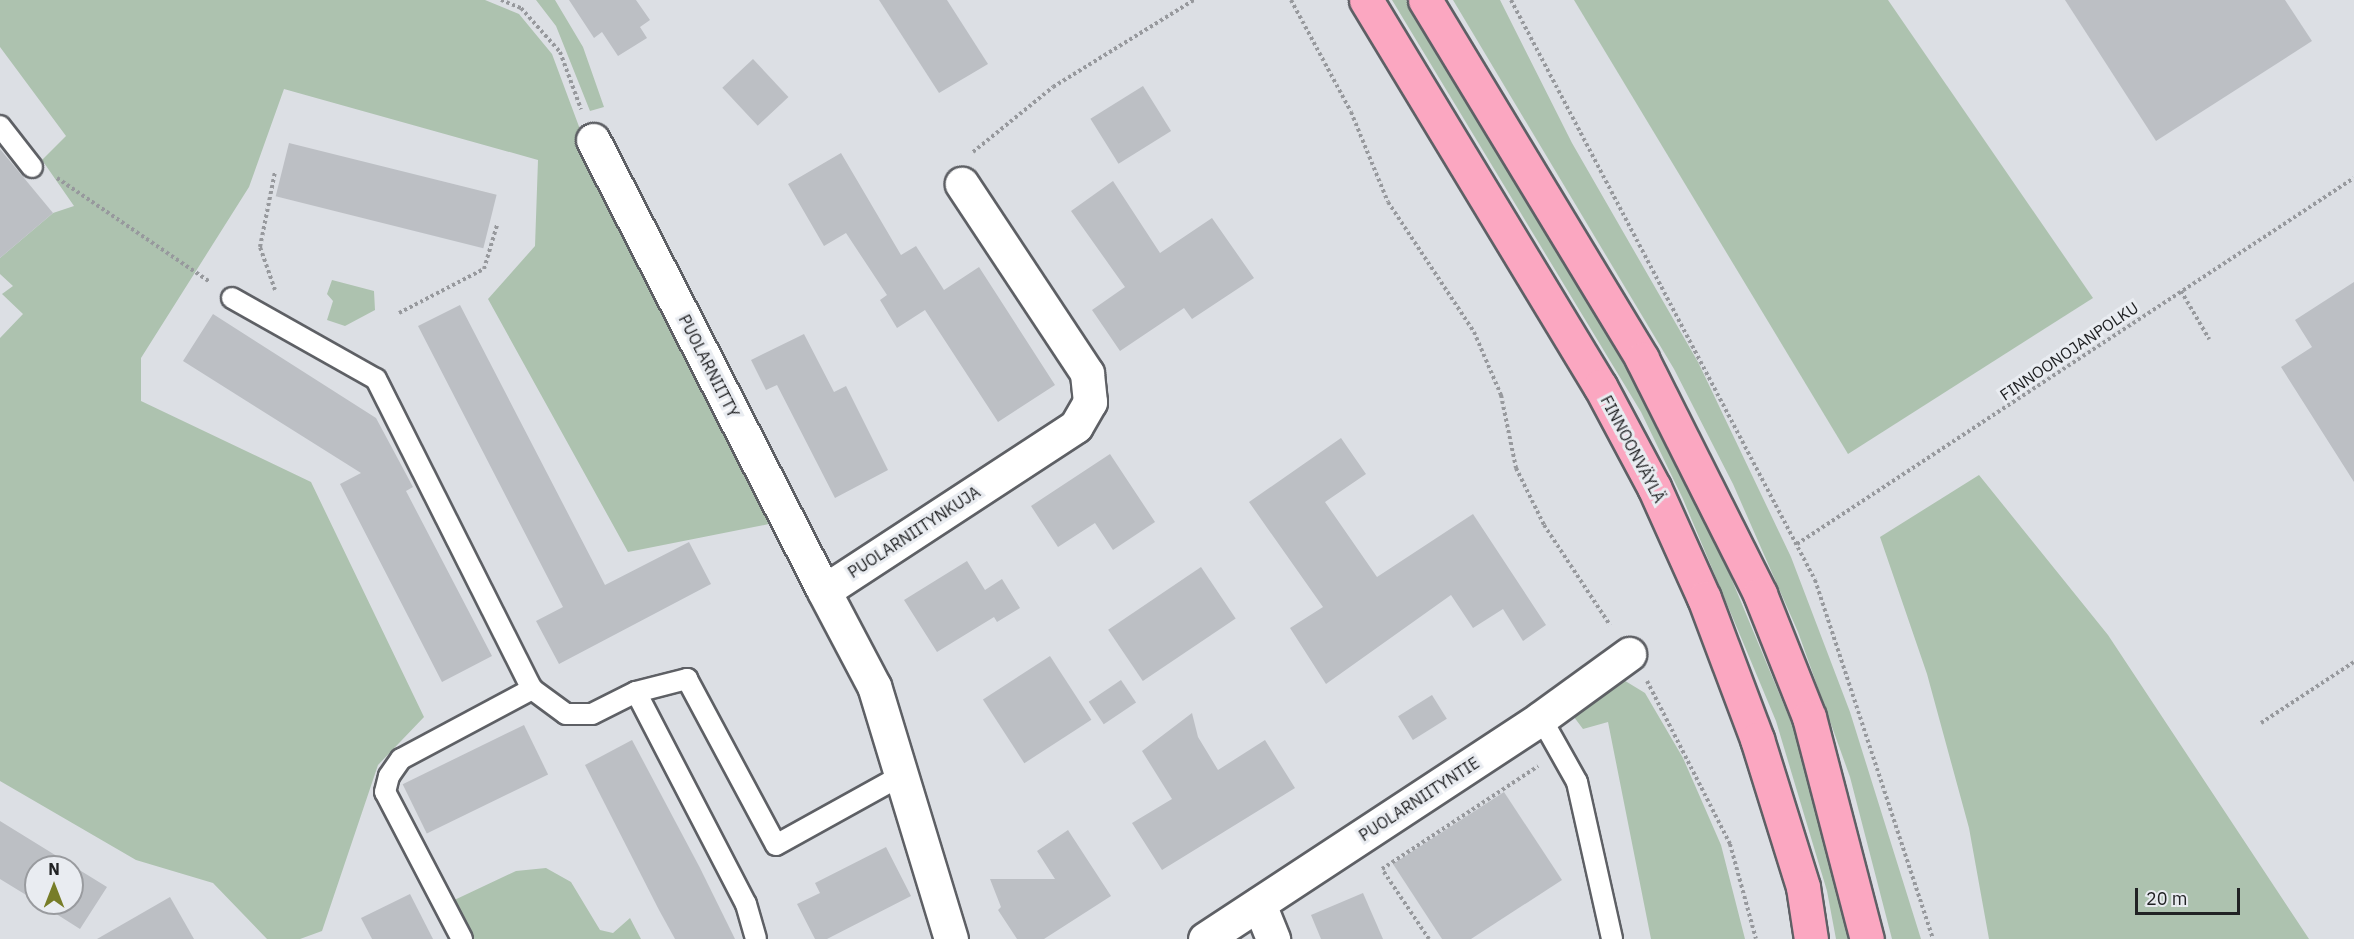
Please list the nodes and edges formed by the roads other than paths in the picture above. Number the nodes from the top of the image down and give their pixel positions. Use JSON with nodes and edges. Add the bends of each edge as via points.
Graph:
{"nodes":[{"id":1,"x":1366,"y":0,"type":"edge"},
{"id":2,"x":1425,"y":0,"type":"edge"},
{"id":3,"x":0,"y":126,"type":"edge"},
{"id":4,"x":593,"y":140,"type":"road end"},
{"id":5,"x":32,"y":167,"type":"road end"},
{"id":6,"x":962,"y":184,"type":"road end"},
{"id":7,"x":232,"y":298,"type":"road end"},
{"id":8,"x":824,"y":591,"type":"junction"},
{"id":9,"x":1629,"y":654,"type":"road end"},
{"id":10,"x":532,"y":689,"type":"junction"},
{"id":11,"x":636,"y":692,"type":"junction"},
{"id":12,"x":1541,"y":718,"type":"junction"},
{"id":13,"x":904,"y":774,"type":"junction"},
{"id":14,"x":1259,"y":904,"type":"junction"},
{"id":15,"x":462,"y":939,"type":"edge"},
{"id":16,"x":756,"y":939,"type":"edge"},
{"id":17,"x":951,"y":939,"type":"edge"},
{"id":18,"x":1205,"y":939,"type":"edge"},
{"id":19,"x":1274,"y":939,"type":"edge"},
{"id":20,"x":1612,"y":939,"type":"edge"},
{"id":21,"x":1811,"y":939,"type":"edge"},
{"id":22,"x":1867,"y":939,"type":"edge"}],
"edges":[{"from":1,"to":21,"type":"main road","name":"FINNOONVÄYLÄ","via":[[1600,386],[1654,487],[1704,598],[1757,739],[1803,887]]},
{"from":2,"to":22,"type":"main road","via":[[1642,359],[1755,584],[1809,717]]},
{"from":3,"to":5,"type":"lane"},
{"from":4,"to":8,"type":"street","name":"PUOLARNIITTY"},
{"from":6,"to":8,"type":"street","name":"PUOLARNIITYNKUJA","via":[[1087,373],[1090,402],[1076,426]]},
{"from":7,"to":10,"type":"lane","via":[[376,379]]},
{"from":8,"to":13,"type":"street","via":[[873,686]]},
{"from":9,"to":12,"type":"street","name":"PUOLARNIITYNTIE"},
{"from":10,"to":11,"type":"lane","via":[[566,714],[592,714]]},
{"from":10,"to":15,"type":"lane","via":[[401,759],[389,776],[385,792]]},
{"from":11,"to":13,"type":"lane","via":[[687,679],[776,845]]},
{"from":11,"to":16,"type":"lane","via":[[746,904]]},
{"from":12,"to":14,"type":"street","name":"PUOLARNIITYNTIE"},
{"from":12,"to":20,"type":"lane","via":[[1577,782]]},
{"from":13,"to":17,"type":"street"},
{"from":14,"to":18,"type":"street","name":"PUOLARNIITYNTIE"},
{"from":14,"to":19,"type":"street"}]}
